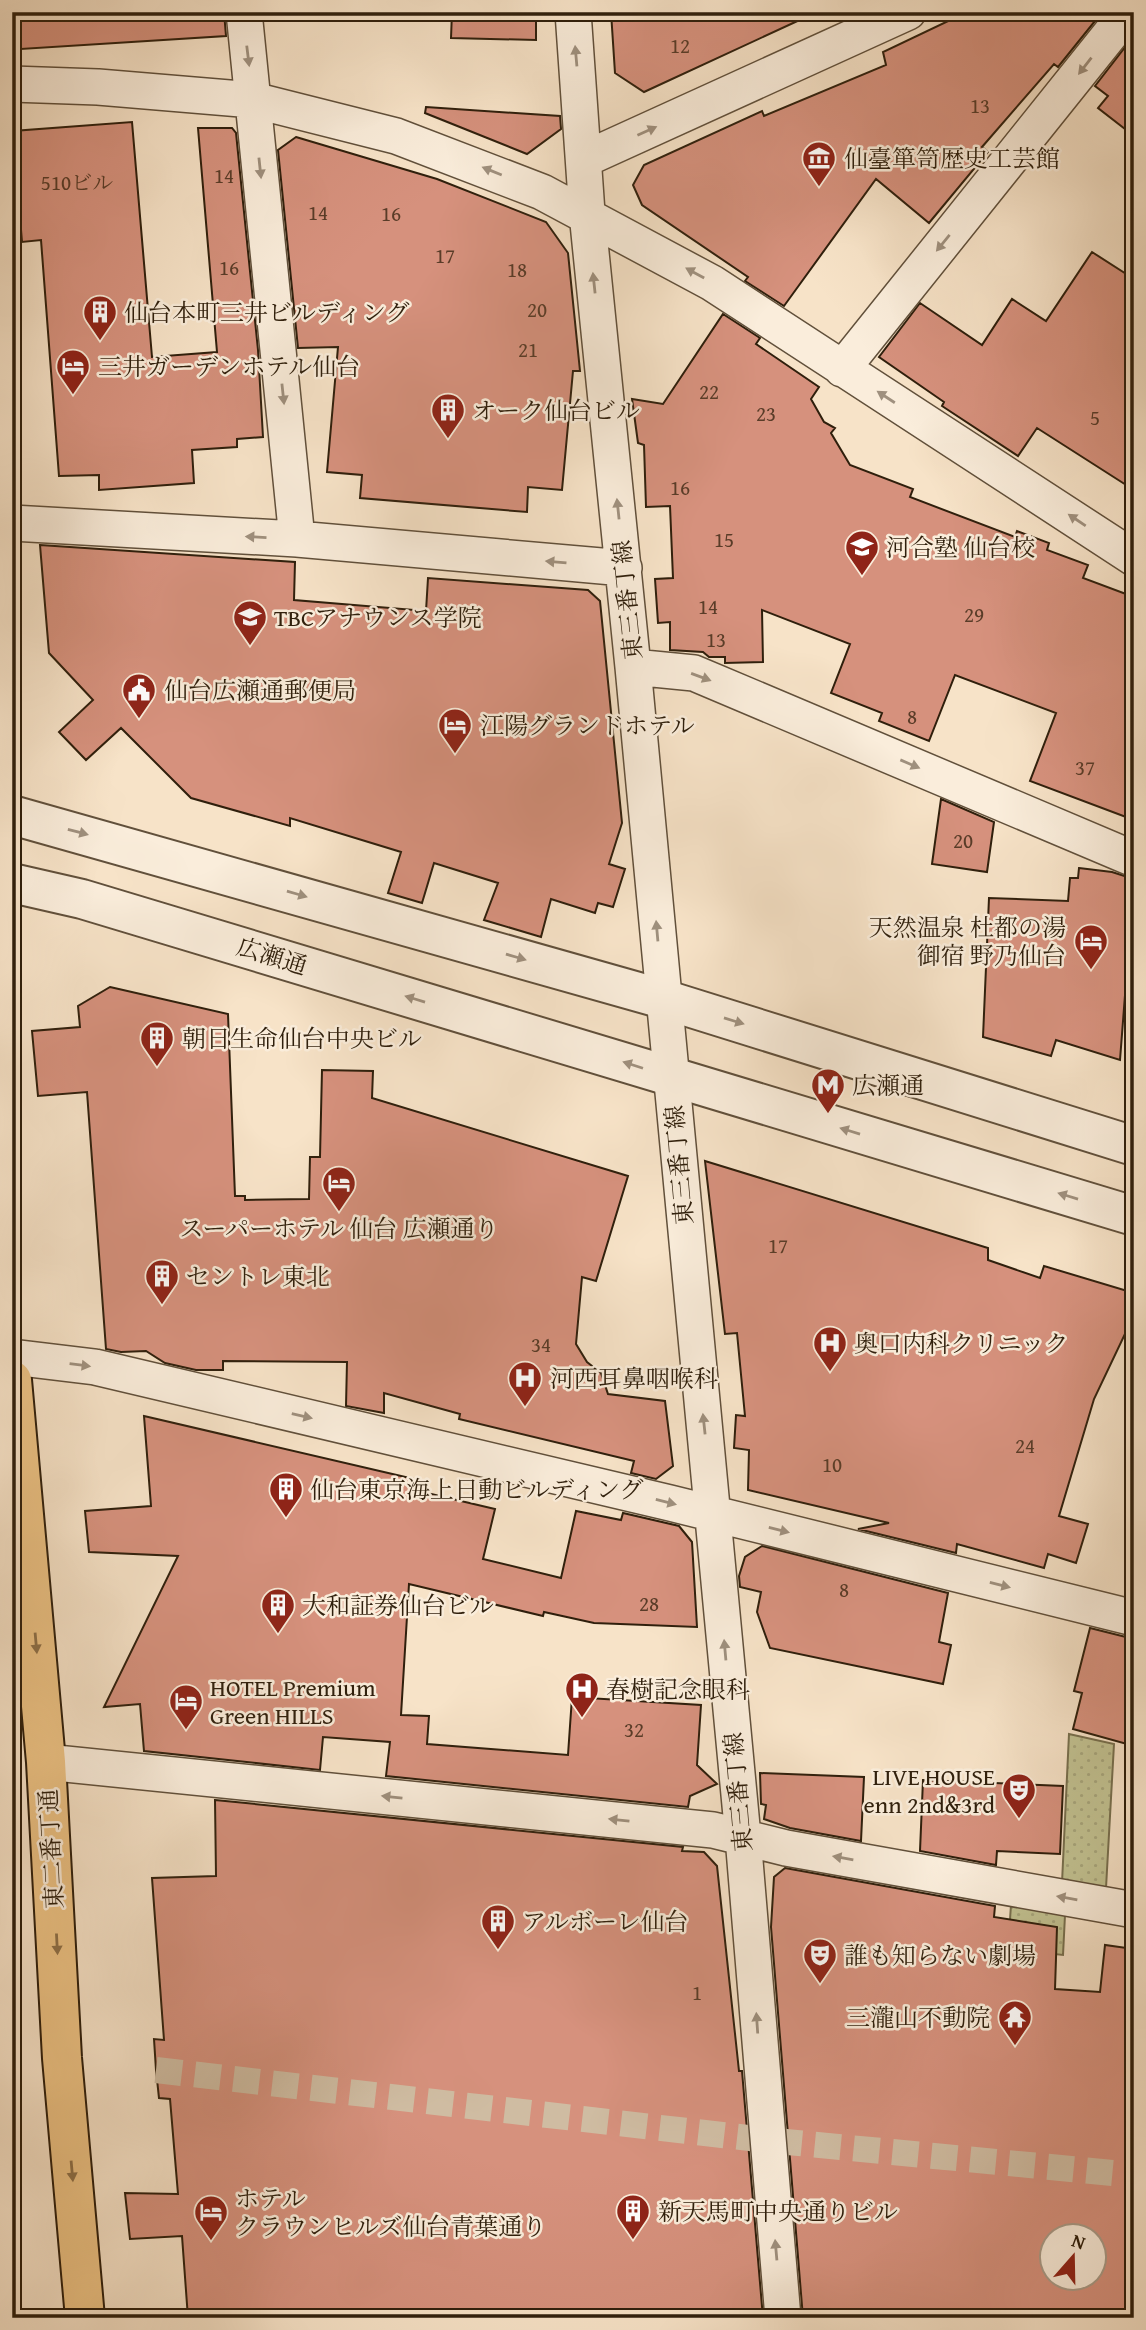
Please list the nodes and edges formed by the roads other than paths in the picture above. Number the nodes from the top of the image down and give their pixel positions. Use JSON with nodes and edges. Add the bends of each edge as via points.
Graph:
{"nodes":[{"id":1,"x":244,"y":12,"type":"edge"},
{"id":2,"x":572,"y":12,"type":"edge"},
{"id":3,"x":908,"y":12,"type":"edge"},
{"id":4,"x":1128,"y":12,"type":"edge"},
{"id":5,"x":12,"y":84,"type":"edge"},
{"id":6,"x":253,"y":100,"type":"junction"},
{"id":7,"x":585,"y":159,"type":"junction"},
{"id":8,"x":587,"y":213,"type":"junction"},
{"id":9,"x":842,"y":369,"type":"junction"},
{"id":10,"x":12,"y":523,"type":"edge"},
{"id":11,"x":298,"y":539,"type":"junction"},
{"id":12,"x":1134,"y":558,"type":"edge"},
{"id":13,"x":624,"y":568,"type":"junction"},
{"id":14,"x":633,"y":667,"type":"junction"},
{"id":15,"x":12,"y":815,"type":"edge"},
{"id":16,"x":1134,"y":859,"type":"edge"},
{"id":17,"x":12,"y":883,"type":"edge"},
{"id":18,"x":663,"y":999,"type":"junction"},
{"id":19,"x":671,"y":1077,"type":"junction"},
{"id":20,"x":1134,"y":1146,"type":"edge"},
{"id":21,"x":1134,"y":1216,"type":"edge"},
{"id":22,"x":12,"y":1357,"type":"edge"},
{"id":23,"x":12,"y":1380,"type":"edge"},
{"id":24,"x":713,"y":1514,"type":"junction"},
{"id":25,"x":1134,"y":1618,"type":"edge"},
{"id":26,"x":46,"y":1762,"type":"junction"},
{"id":27,"x":743,"y":1837,"type":"junction"},
{"id":28,"x":1134,"y":1910,"type":"edge"},
{"id":29,"x":85,"y":2318,"type":"edge"},
{"id":30,"x":783,"y":2318,"type":"edge"}],
"edges":[{"from":1,"to":6,"type":"street","one_way":true},
{"from":7,"to":2,"type":"street","name":"東三番丁線","one_way":true},
{"from":7,"to":3,"type":"street","one_way":true},
{"from":4,"to":9,"type":"street","one_way":true},
{"from":5,"to":6,"type":"street"},
{"from":8,"to":6,"type":"street","one_way":true,"via":[[409,140]]},
{"from":6,"to":11,"type":"street","one_way":true},
{"from":7,"to":8,"type":"street","name":"東三番丁線"},
{"from":9,"to":8,"type":"street","one_way":true,"via":[[712,283]]},
{"from":13,"to":8,"type":"street","name":"東三番丁線","one_way":true},
{"from":12,"to":9,"type":"street","one_way":true},
{"from":11,"to":10,"type":"street","one_way":true},
{"from":13,"to":11,"type":"street","one_way":true},
{"from":13,"to":14,"type":"street","name":"東三番丁線"},
{"from":14,"to":16,"type":"street","one_way":true,"via":[[694,673]]},
{"from":18,"to":14,"type":"street","name":"東三番丁線","one_way":true},
{"from":15,"to":18,"type":"street","one_way":true},
{"from":19,"to":17,"type":"street","name":"広瀬通","one_way":true,"via":[[96,903]]},
{"from":18,"to":19,"type":"street","name":"東三番丁線"},
{"from":18,"to":20,"type":"street","one_way":true},
{"from":21,"to":19,"type":"street","name":"広瀬通","one_way":true},
{"from":24,"to":19,"type":"street","name":"東三番丁線","one_way":true},
{"from":22,"to":24,"type":"street","one_way":true,"via":[[95,1367]]},
{"from":23,"to":26,"type":"highway","name":"東二番丁通","one_way":true},
{"from":24,"to":25,"type":"street","one_way":true},
{"from":27,"to":24,"type":"street","name":"東三番丁線","one_way":true},
{"from":27,"to":26,"type":"street","one_way":true,"via":[[713,1830]]},
{"from":26,"to":29,"type":"highway","name":"東二番丁通","one_way":true,"via":[[62,2058]]},
{"from":28,"to":27,"type":"street","one_way":true},
{"from":30,"to":27,"type":"street","name":"東三番丁線","one_way":true}]}
